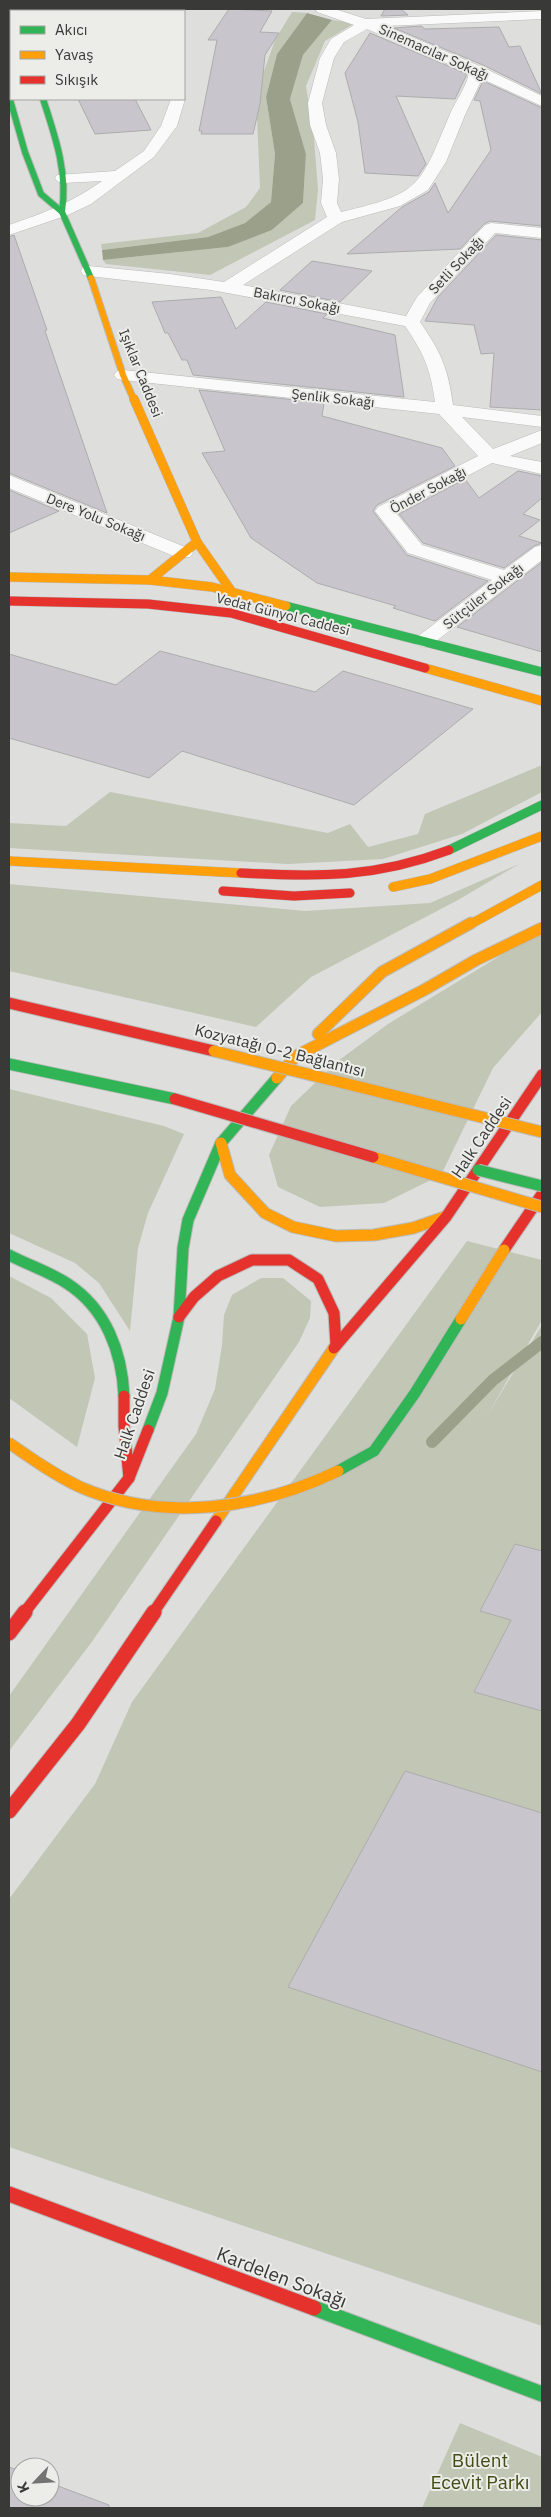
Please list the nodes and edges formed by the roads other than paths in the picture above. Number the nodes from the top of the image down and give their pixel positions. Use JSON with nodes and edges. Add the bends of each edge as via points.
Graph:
{"nodes":[{"id":1,"x":322,"y":9,"type":"edge"},
{"id":2,"x":493,"y":13,"type":"edge"},
{"id":3,"x":542,"y":15,"type":"edge"},
{"id":4,"x":368,"y":23,"type":"junction"},
{"id":5,"x":477,"y":70,"type":"junction"},
{"id":6,"x":10,"y":100,"type":"edge"},
{"id":7,"x":44,"y":100,"type":"edge"},
{"id":8,"x":178,"y":100,"type":"edge"},
{"id":9,"x":542,"y":102,"type":"edge"},
{"id":10,"x":117,"y":176,"type":"junction"},
{"id":11,"x":63,"y":178,"type":"junction"},
{"id":12,"x":62,"y":212,"type":"junction"},
{"id":13,"x":336,"y":218,"type":"junction"},
{"id":14,"x":9,"y":230,"type":"edge"},
{"id":15,"x":542,"y":232,"type":"edge"},
{"id":16,"x":89,"y":271,"type":"junction"},
{"id":17,"x":227,"y":286,"type":"junction"},
{"id":18,"x":412,"y":322,"type":"junction"},
{"id":19,"x":123,"y":375,"type":"junction"},
{"id":20,"x":445,"y":409,"type":"junction"},
{"id":21,"x":542,"y":421,"type":"edge"},
{"id":22,"x":542,"y":436,"type":"edge"},
{"id":23,"x":490,"y":456,"type":"junction"},
{"id":24,"x":542,"y":468,"type":"edge"},
{"id":25,"x":9,"y":482,"type":"edge"},
{"id":26,"x":190,"y":547,"type":"junction"},
{"id":27,"x":542,"y":551,"type":"edge"},
{"id":28,"x":9,"y":577,"type":"edge"},
{"id":29,"x":507,"y":578,"type":"junction"},
{"id":30,"x":150,"y":580,"type":"junction"},
{"id":31,"x":232,"y":592,"type":"junction"},
{"id":32,"x":9,"y":601,"type":"edge"},
{"id":33,"x":424,"y":641,"type":"junction"},
{"id":34,"x":542,"y":672,"type":"edge"},
{"id":35,"x":542,"y":701,"type":"edge"},
{"id":36,"x":542,"y":805,"type":"edge"},
{"id":37,"x":542,"y":836,"type":"edge"},
{"id":38,"x":9,"y":860,"type":"edge"},
{"id":39,"x":9,"y":868,"type":"edge"},
{"id":40,"x":101,"y":878,"type":"dead end"},
{"id":41,"x":542,"y":885,"type":"edge"},
{"id":42,"x":214,"y":890,"type":"dead end"},
{"id":43,"x":382,"y":890,"type":"dead end"},
{"id":44,"x":365,"y":892,"type":"dead end"},
{"id":45,"x":542,"y":928,"type":"edge"},
{"id":46,"x":9,"y":1003,"type":"edge"},
{"id":47,"x":296,"y":1056,"type":"junction"},
{"id":48,"x":9,"y":1064,"type":"edge"},
{"id":49,"x":542,"y":1075,"type":"edge"},
{"id":50,"x":175,"y":1099,"type":"junction"},
{"id":51,"x":542,"y":1132,"type":"edge"},
{"id":52,"x":221,"y":1143,"type":"junction"},
{"id":53,"x":397,"y":1151,"type":"dead end"},
{"id":54,"x":465,"y":1167,"type":"dead end"},
{"id":55,"x":542,"y":1186,"type":"edge"},
{"id":56,"x":542,"y":1194,"type":"edge"},
{"id":57,"x":542,"y":1207,"type":"edge"},
{"id":58,"x":446,"y":1217,"type":"junction"},
{"id":59,"x":9,"y":1255,"type":"edge"},
{"id":60,"x":179,"y":1318,"type":"junction"},
{"id":61,"x":336,"y":1345,"type":"junction"},
{"id":62,"x":9,"y":1443,"type":"edge"},
{"id":63,"x":129,"y":1478,"type":"junction"},
{"id":64,"x":9,"y":1633,"type":"edge"},
{"id":65,"x":9,"y":1811,"type":"edge"},
{"id":66,"x":9,"y":2194,"type":"edge"},
{"id":67,"x":542,"y":2394,"type":"edge"}],
"edges":[{"from":1,"to":4,"type":"street","name":"Sinemacılar Sokağı"},
{"from":2,"to":3,"type":"street"},
{"from":2,"to":4,"type":"street"},
{"from":4,"to":5,"type":"street","name":"Sinemacılar Sokağı"},
{"from":4,"to":13,"type":"street","via":[[338,39],[327,58],[315,103],[318,125],[328,153],[329,203]]},
{"from":5,"to":9,"type":"street","name":"Sinemacılar Sokağı"},
{"from":5,"to":13,"type":"street","via":[[475,84],[460,110],[444,150],[421,188],[390,204]]},
{"from":6,"to":12,"type":"main road","name":"Işıklar Caddesi","via":[[41,194]]},
{"from":7,"to":11,"type":"main road"},
{"from":8,"to":10,"type":"street","via":[[169,126],[149,154]]},
{"from":10,"to":11,"type":"street"},
{"from":10,"to":12,"type":"street","via":[[85,201]]},
{"from":11,"to":12,"type":"main road","via":[[66,196]]},
{"from":12,"to":14,"type":"street"},
{"from":12,"to":16,"type":"main road","name":"Işıklar Caddesi"},
{"from":13,"to":17,"type":"street"},
{"from":15,"to":18,"type":"street","name":"Setli Sokağı","via":[[491,228],[423,301]]},
{"from":16,"to":17,"type":"street","name":"Bakırcı Sokağı","via":[[142,274]]},
{"from":16,"to":19,"type":"main road","name":"Işıklar Caddesi"},
{"from":17,"to":18,"type":"street","name":"Bakırcı Sokağı"},
{"from":18,"to":20,"type":"street","via":[[440,374]]},
{"from":19,"to":20,"type":"street","name":"Şenlik Sokağı"},
{"from":19,"to":26,"type":"main road","name":"Işıklar Caddesi"},
{"from":20,"to":21,"type":"street","name":"Şenlik Sokağı"},
{"from":20,"to":23,"type":"street"},
{"from":22,"to":23,"type":"street","name":"Önder Sokağı"},
{"from":23,"to":24,"type":"street"},
{"from":23,"to":29,"type":"street","name":"Önder Sokağı","via":[[385,511],[415,549]]},
{"from":25,"to":26,"type":"street","name":"Dere Yolu Sokağı"},
{"from":26,"to":30,"type":"main road"},
{"from":26,"to":31,"type":"main road","name":"Işıklar Caddesi"},
{"from":27,"to":29,"type":"street","name":"Sütçüler Sokağı"},
{"from":28,"to":30,"type":"main road","name":"Vedat Günyol Caddesi"},
{"from":29,"to":33,"type":"street","name":"Sütçüler Sokağı"},
{"from":30,"to":31,"type":"main road","name":"Vedat Günyol Caddesi"},
{"from":31,"to":33,"type":"main road","name":"Vedat Günyol Caddesi"},
{"from":32,"to":35,"type":"main road","name":"Vedat Günyol Caddesi","via":[[180,606],[231,614]]},
{"from":33,"to":34,"type":"main road","name":"Vedat Günyol Caddesi"},
{"from":36,"to":38,"type":"main road","via":[[472,842],[423,861],[374,873],[340,877],[212,873]]},
{"from":37,"to":43,"type":"main road","via":[[430,879]]},
{"from":39,"to":40,"type":"main road"},
{"from":41,"to":47,"type":"main road","via":[[382,972]]},
{"from":42,"to":44,"type":"main road","via":[[294,896]]},
{"from":45,"to":47,"type":"main road"},
{"from":46,"to":51,"type":"main road","name":"Kozyatağı O-2 Bağlantısı","bridge":true,"via":[[214,1050]]},
{"from":47,"to":52,"type":"main road"},
{"from":48,"to":50,"type":"main road"},
{"from":49,"to":58,"type":"main road","name":"Halk Caddesi"},
{"from":50,"to":53,"type":"main road","bridge":true},
{"from":50,"to":57,"type":"main road","bridge":true},
{"from":52,"to":58,"type":"main road","via":[[230,1175],[265,1213],[293,1227],[336,1236],[374,1235],[413,1228]]},
{"from":52,"to":60,"type":"main road","name":"Halk Caddesi","via":[[188,1220]]},
{"from":54,"to":55,"type":"main road","bridge":true},
{"from":56,"to":62,"type":"main road","bridge":true,"via":[[415,1393],[374,1450],[311,1486],[222,1508],[159,1508],[91,1491],[49,1471]]},
{"from":58,"to":61,"type":"main road","name":"Halk Caddesi"},
{"from":59,"to":63,"type":"main road","via":[[74,1288],[103,1317],[124,1375]]},
{"from":60,"to":61,"type":"main road","via":[[194,1296],[218,1276],[252,1260],[289,1260],[318,1279],[334,1313]]},
{"from":60,"to":63,"type":"main road","name":"Halk Caddesi","via":[[162,1393]]},
{"from":61,"to":65,"type":"main road","name":"Halk Caddesi","via":[[78,1724]]},
{"from":63,"to":64,"type":"main road","name":"Halk Caddesi"},
{"from":66,"to":67,"type":"main road","name":"Kardelen Sokağı"}]}
